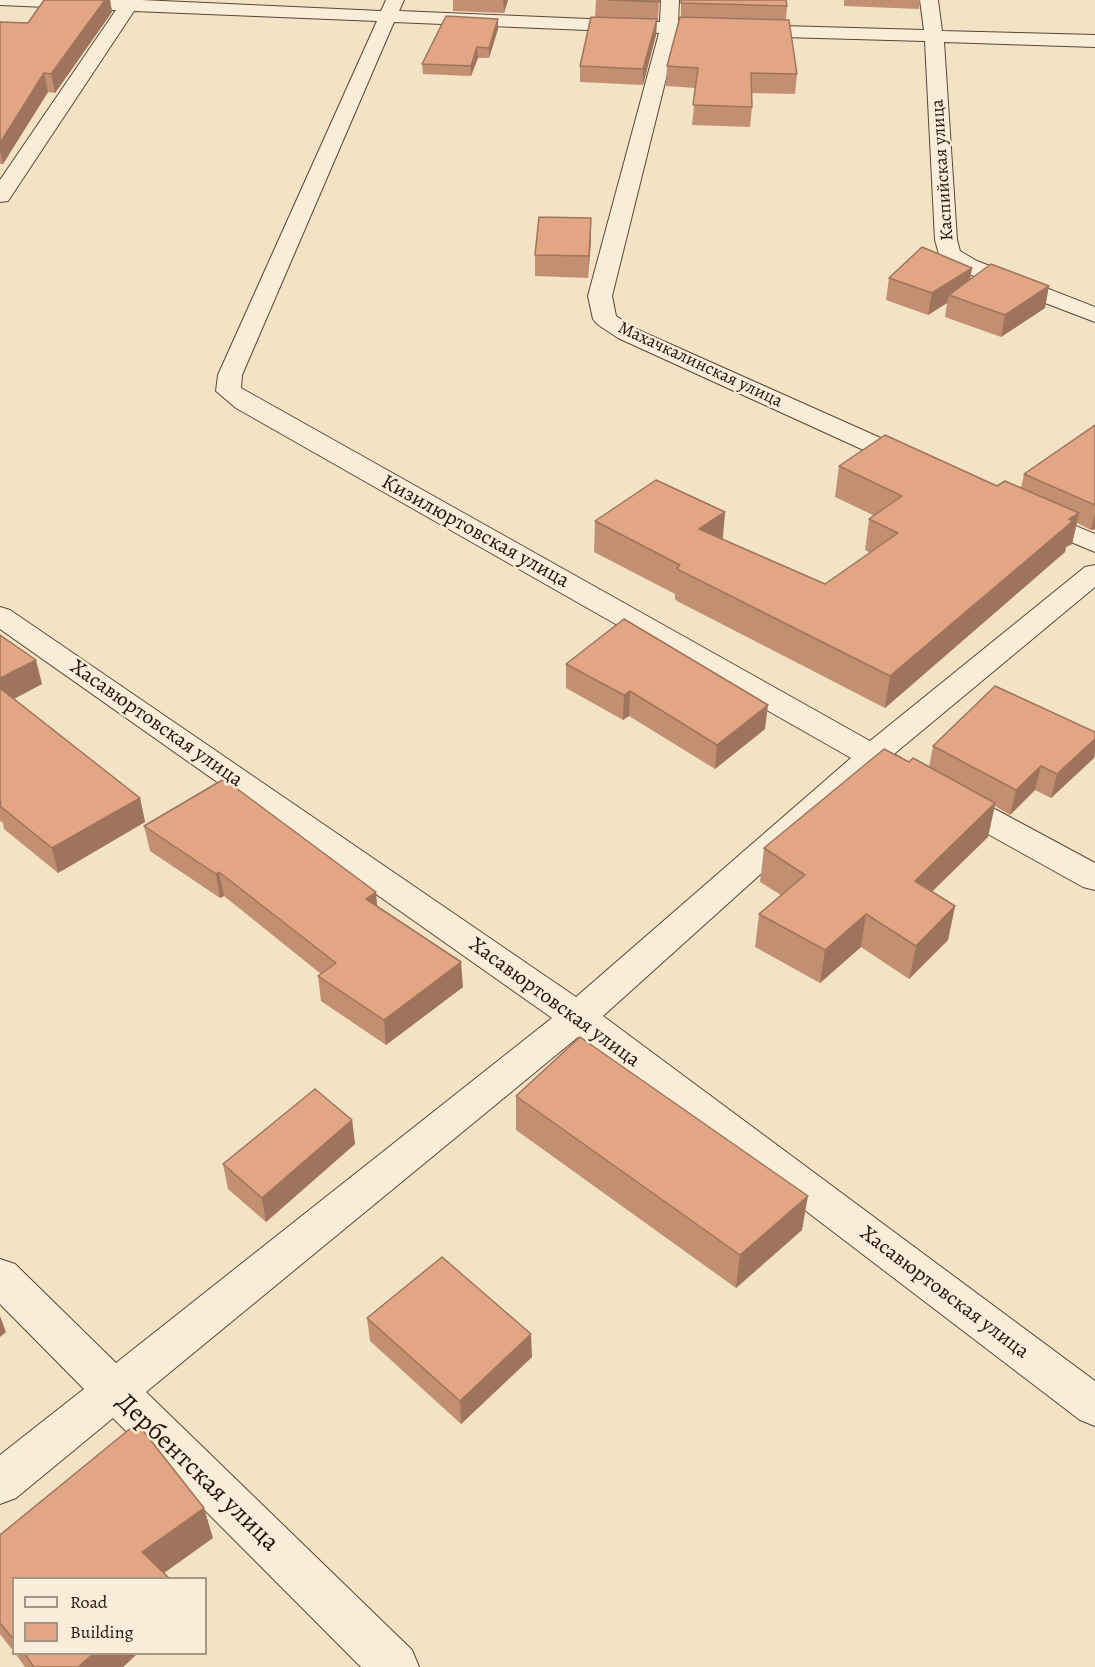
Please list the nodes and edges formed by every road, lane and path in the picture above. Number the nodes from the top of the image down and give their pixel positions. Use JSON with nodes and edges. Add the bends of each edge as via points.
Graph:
{"nodes":[{"id":1,"x":0,"y":0,"type":"edge"},
{"id":2,"x":670,"y":0,"type":"edge"},
{"id":3,"x":928,"y":0,"type":"edge"},
{"id":4,"x":130,"y":3,"type":"edge"},
{"id":5,"x":392,"y":8,"type":"edge"},
{"id":6,"x":669,"y":28,"type":"junction"},
{"id":7,"x":934,"y":36,"type":"junction"},
{"id":8,"x":1095,"y":41,"type":"edge"},
{"id":9,"x":0,"y":196,"type":"edge"},
{"id":10,"x":1095,"y":315,"type":"edge"},
{"id":11,"x":932,"y":470,"type":"edge"},
{"id":12,"x":1008,"y":504,"type":"edge"},
{"id":13,"x":1095,"y":544,"type":"edge"},
{"id":14,"x":1095,"y":573,"type":"edge"},
{"id":15,"x":0,"y":616,"type":"edge"},
{"id":16,"x":872,"y":756,"type":"junction"},
{"id":17,"x":1095,"y":878,"type":"edge"},
{"id":18,"x":578,"y":1017,"type":"junction"},
{"id":19,"x":0,"y":1277,"type":"edge"},
{"id":20,"x":114,"y":1391,"type":"junction"},
{"id":21,"x":1095,"y":1406,"type":"edge"},
{"id":22,"x":0,"y":1483,"type":"edge"},
{"id":23,"x":395,"y":1667,"type":"edge"}],
"edges":[{"from":1,"to":4,"type":"street"},
{"from":2,"to":6,"type":"street","name":"Махачкалинская улица"},
{"from":3,"to":7,"type":"street","name":"Каспийская улица"},
{"from":4,"to":5,"type":"street"},
{"from":4,"to":9,"type":"street"},
{"from":5,"to":6,"type":"street"},
{"from":5,"to":16,"type":"street","name":"Кизилюртовская улица","via":[[230,375],[228,391]]},
{"from":6,"to":7,"type":"street"},
{"from":6,"to":11,"type":"street","name":"Махачкалинская улица","via":[[600,296],[605,319],[626,333]]},
{"from":7,"to":8,"type":"street"},
{"from":7,"to":10,"type":"street","name":"Каспийская улица","via":[[950,254],[969,266]]},
{"from":12,"to":13,"type":"street"},
{"from":14,"to":16,"type":"street"},
{"from":15,"to":18,"type":"street","name":"Хасавюртовская улица"},
{"from":16,"to":17,"type":"street","name":"Кизилюртовская улица"},
{"from":16,"to":18,"type":"street"},
{"from":18,"to":20,"type":"street"},
{"from":18,"to":21,"type":"street","name":"Хасавюртовская улица"},
{"from":19,"to":20,"type":"street","name":"Дербентская улица"},
{"from":20,"to":22,"type":"street"},
{"from":20,"to":23,"type":"street","name":"Дербентская улица"}]}
